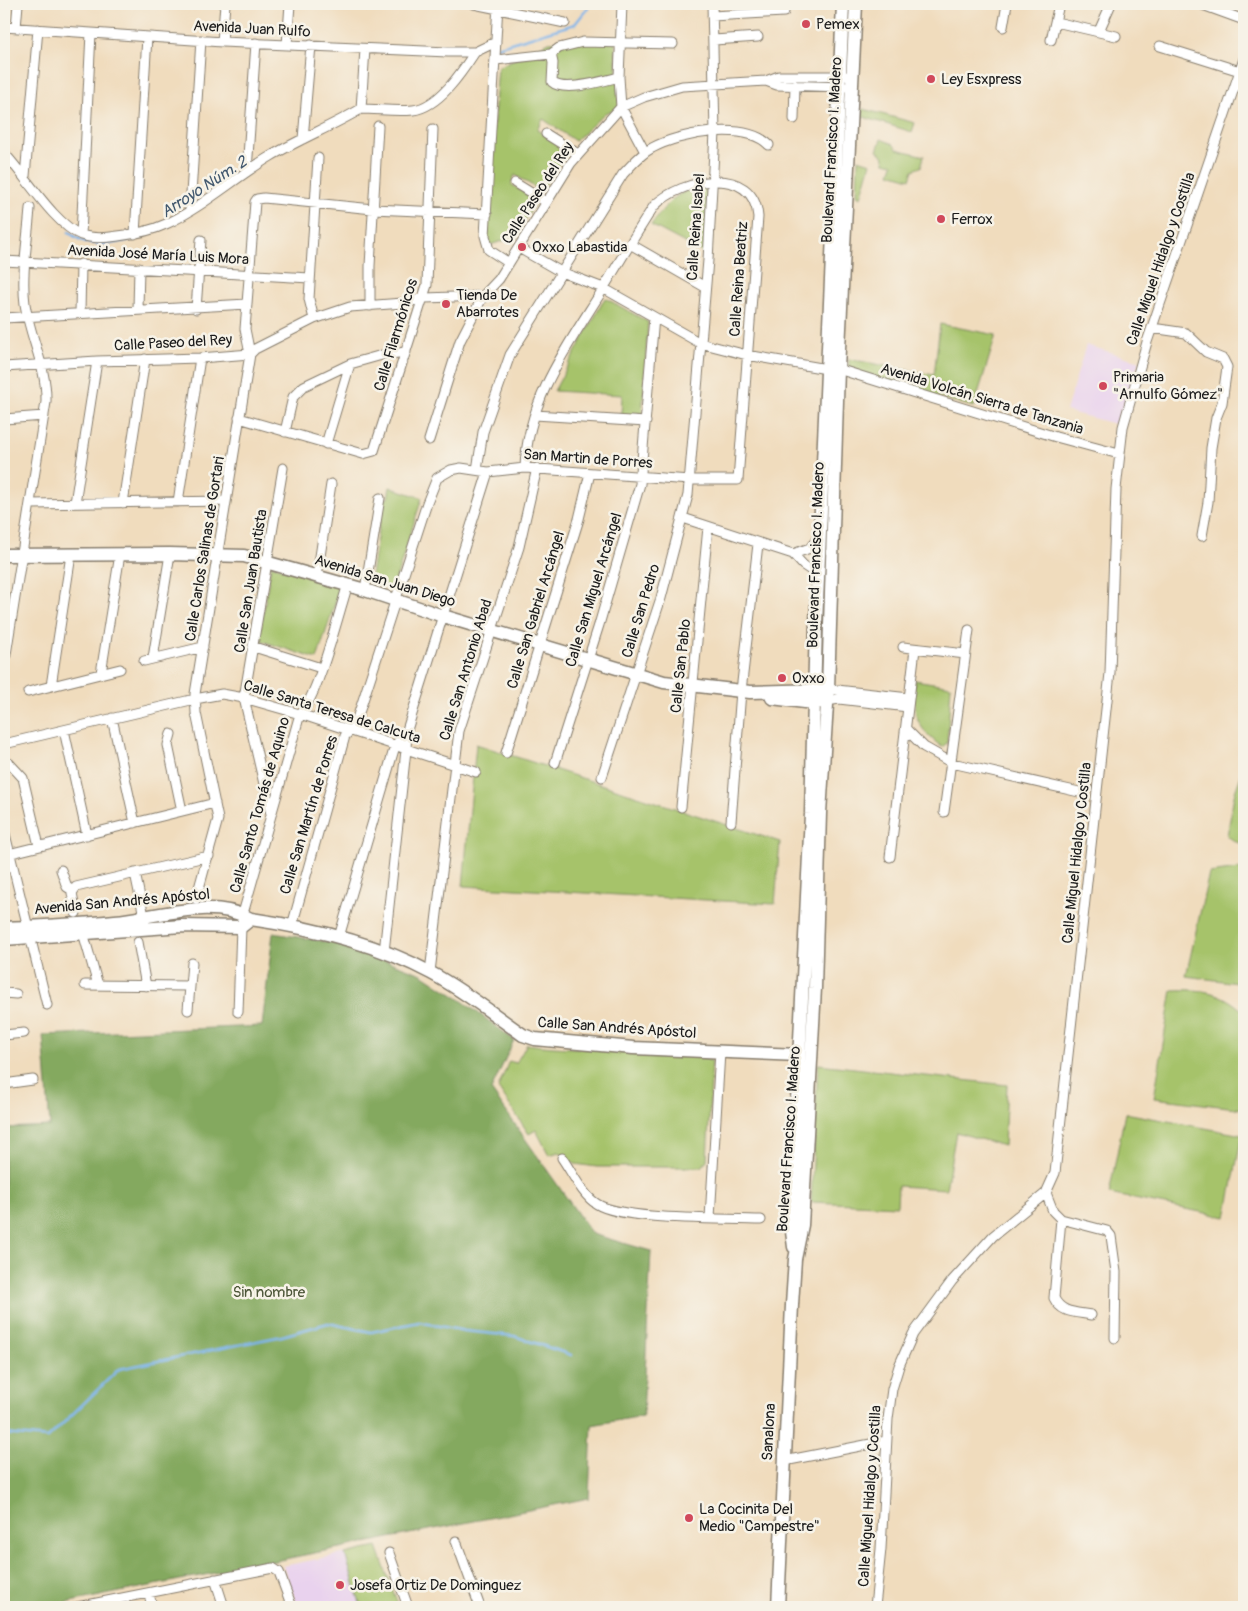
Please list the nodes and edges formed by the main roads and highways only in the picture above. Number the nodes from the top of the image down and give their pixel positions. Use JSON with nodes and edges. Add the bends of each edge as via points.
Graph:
{"nodes":[{"id":1,"x":843,"y":4,"type":"edge"},
{"id":2,"x":856,"y":4,"type":"edge"},
{"id":3,"x":846,"y":82,"type":"junction"},
{"id":4,"x":832,"y":369,"type":"junction"},
{"id":5,"x":4,"y":555,"type":"edge"},
{"id":6,"x":827,"y":695,"type":"junction"},
{"id":7,"x":813,"y":697,"type":"junction"},
{"id":8,"x":245,"y":920,"type":"joint"},
{"id":9,"x":4,"y":928,"type":"edge"},
{"id":10,"x":29,"y":932,"type":"junction"},
{"id":11,"x":4,"y":940,"type":"edge"},
{"id":12,"x":799,"y":1055,"type":"junction"},
{"id":13,"x":800,"y":1153,"type":"junction"},
{"id":14,"x":795,"y":1259,"type":"joint"},
{"id":15,"x":778,"y":1607,"type":"edge"}],
"edges":[{"from":1,"to":3,"type":"main road","name":"Boulevard Francisco I. Madero"},
{"from":2,"to":3,"type":"main road","name":"Boulevard Francisco I. Madero"},
{"from":3,"to":4,"type":"main road","name":"Boulevard Francisco I. Madero"},
{"from":4,"to":6,"type":"main road","name":"Boulevard Francisco I. Madero"},
{"from":4,"to":7,"type":"main road","name":"Boulevard Francisco I. Madero","via":[[819,537]]},
{"from":5,"to":7,"type":"main road","name":"Avenida San Juan Diego","via":[[244,556],[348,584],[664,682]]},
{"from":6,"to":7,"type":"main road","name":"Avenida San Juan Diego"},
{"from":6,"to":13,"type":"main road","name":"Boulevard Francisco I. Madero"},
{"from":7,"to":12,"type":"main road","name":"Boulevard Francisco I. Madero"},
{"from":8,"to":10,"type":"main road","name":"Avenida San Andrés Apóstol","via":[[194,926],[80,924]]},
{"from":8,"to":12,"type":"main road","name":"Calle San Andrés Apóstol","via":[[292,926],[384,952],[430,972],[523,1035],[535,1039],[633,1048]]},
{"from":9,"to":10,"type":"main road","name":"Avenida San Andrés Apóstol"},
{"from":10,"to":11,"type":"main road","name":"Avenida San Andrés Apóstol"},
{"from":12,"to":13,"type":"main road","name":"Boulevard Francisco I. Madero"},
{"from":13,"to":14,"type":"main road","name":"Boulevard Francisco I. Madero","via":[[802,1225]]},
{"from":14,"to":15,"type":"main road","name":"Sanalona"}]}
